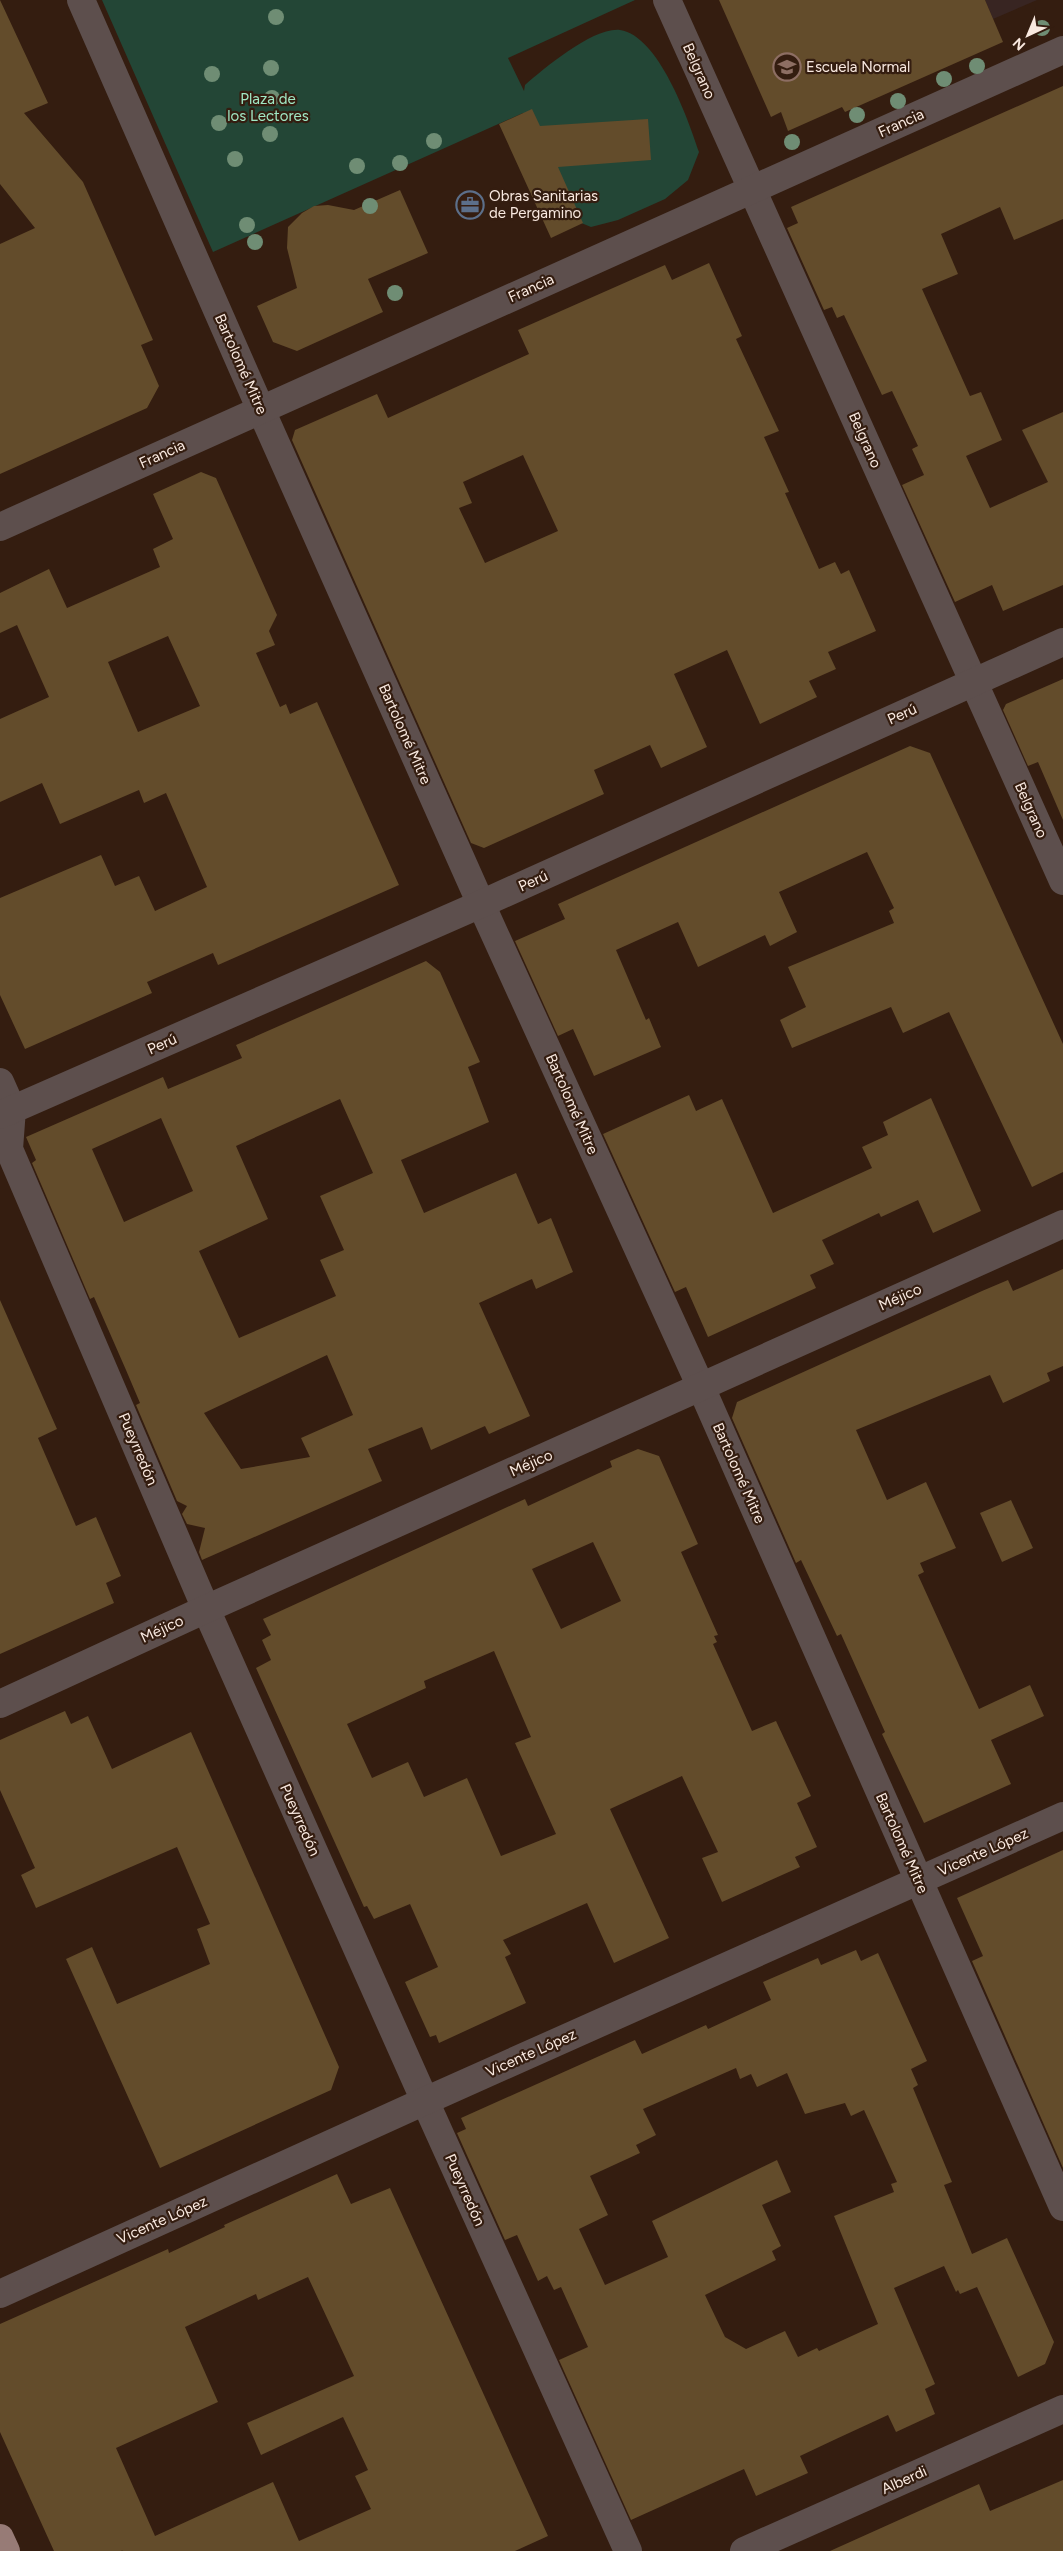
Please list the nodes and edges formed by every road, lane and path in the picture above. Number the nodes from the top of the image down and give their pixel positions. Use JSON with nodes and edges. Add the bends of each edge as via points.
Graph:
{"nodes":[{"id":1,"x":81,"y":0,"type":"edge"},
{"id":2,"x":667,"y":0,"type":"edge"},
{"id":3,"x":1063,"y":50,"type":"edge"},
{"id":4,"x":752,"y":190,"type":"junction"},
{"id":5,"x":261,"y":410,"type":"junction"},
{"id":6,"x":0,"y":527,"type":"edge"},
{"id":7,"x":1063,"y":642,"type":"edge"},
{"id":8,"x":974,"y":682,"type":"junction"},
{"id":9,"x":1063,"y":881,"type":"edge"},
{"id":10,"x":481,"y":904,"type":"junction"},
{"id":11,"x":0,"y":1082,"type":"edge"},
{"id":12,"x":6,"y":1112,"type":"edge"},
{"id":13,"x":1063,"y":1224,"type":"edge"},
{"id":14,"x":701,"y":1387,"type":"junction"},
{"id":15,"x":206,"y":1609,"type":"junction"},
{"id":16,"x":0,"y":1704,"type":"edge"},
{"id":17,"x":1063,"y":1816,"type":"edge"},
{"id":18,"x":918,"y":1881,"type":"junction"},
{"id":19,"x":424,"y":2101,"type":"junction"},
{"id":20,"x":1063,"y":2207,"type":"edge"},
{"id":21,"x":0,"y":2294,"type":"edge"},
{"id":22,"x":1063,"y":2409,"type":"edge"},
{"id":23,"x":0,"y":2538,"type":"edge"},
{"id":24,"x":6,"y":2551,"type":"edge"},
{"id":25,"x":628,"y":2551,"type":"edge"},
{"id":26,"x":744,"y":2551,"type":"edge"}],
"edges":[{"from":1,"to":5,"type":"street","name":"Bartolomé Mitre"},
{"from":2,"to":4,"type":"street","name":"Belgrano"},
{"from":3,"to":4,"type":"street","name":"Francia"},
{"from":4,"to":5,"type":"street","name":"Francia"},
{"from":4,"to":8,"type":"street","name":"Belgrano"},
{"from":5,"to":6,"type":"street","name":"Francia"},
{"from":5,"to":10,"type":"street","name":"Bartolomé Mitre"},
{"from":7,"to":8,"type":"street","name":"Perú"},
{"from":8,"to":9,"type":"street","name":"Belgrano"},
{"from":8,"to":10,"type":"street","name":"Perú"},
{"from":10,"to":12,"type":"street","name":"Perú"},
{"from":10,"to":14,"type":"street","name":"Bartolomé Mitre"},
{"from":11,"to":12,"type":"street","name":"Pueyrredón"},
{"from":12,"to":15,"type":"street","name":"Pueyrredón","via":[[9,1149]]},
{"from":13,"to":14,"type":"street","name":"Méjico"},
{"from":14,"to":15,"type":"street","name":"Méjico"},
{"from":14,"to":18,"type":"street","name":"Bartolomé Mitre"},
{"from":15,"to":16,"type":"street","name":"Méjico"},
{"from":15,"to":19,"type":"street","name":"Pueyrredón"},
{"from":17,"to":18,"type":"street","name":"Vicente López"},
{"from":18,"to":19,"type":"street","name":"Vicente López"},
{"from":18,"to":20,"type":"street","name":"Bartolomé Mitre"},
{"from":19,"to":21,"type":"street","name":"Vicente López"},
{"from":19,"to":25,"type":"street","name":"Pueyrredón"},
{"from":22,"to":26,"type":"street","name":"Alberdi"},
{"from":23,"to":24,"type":"main road"}]}
